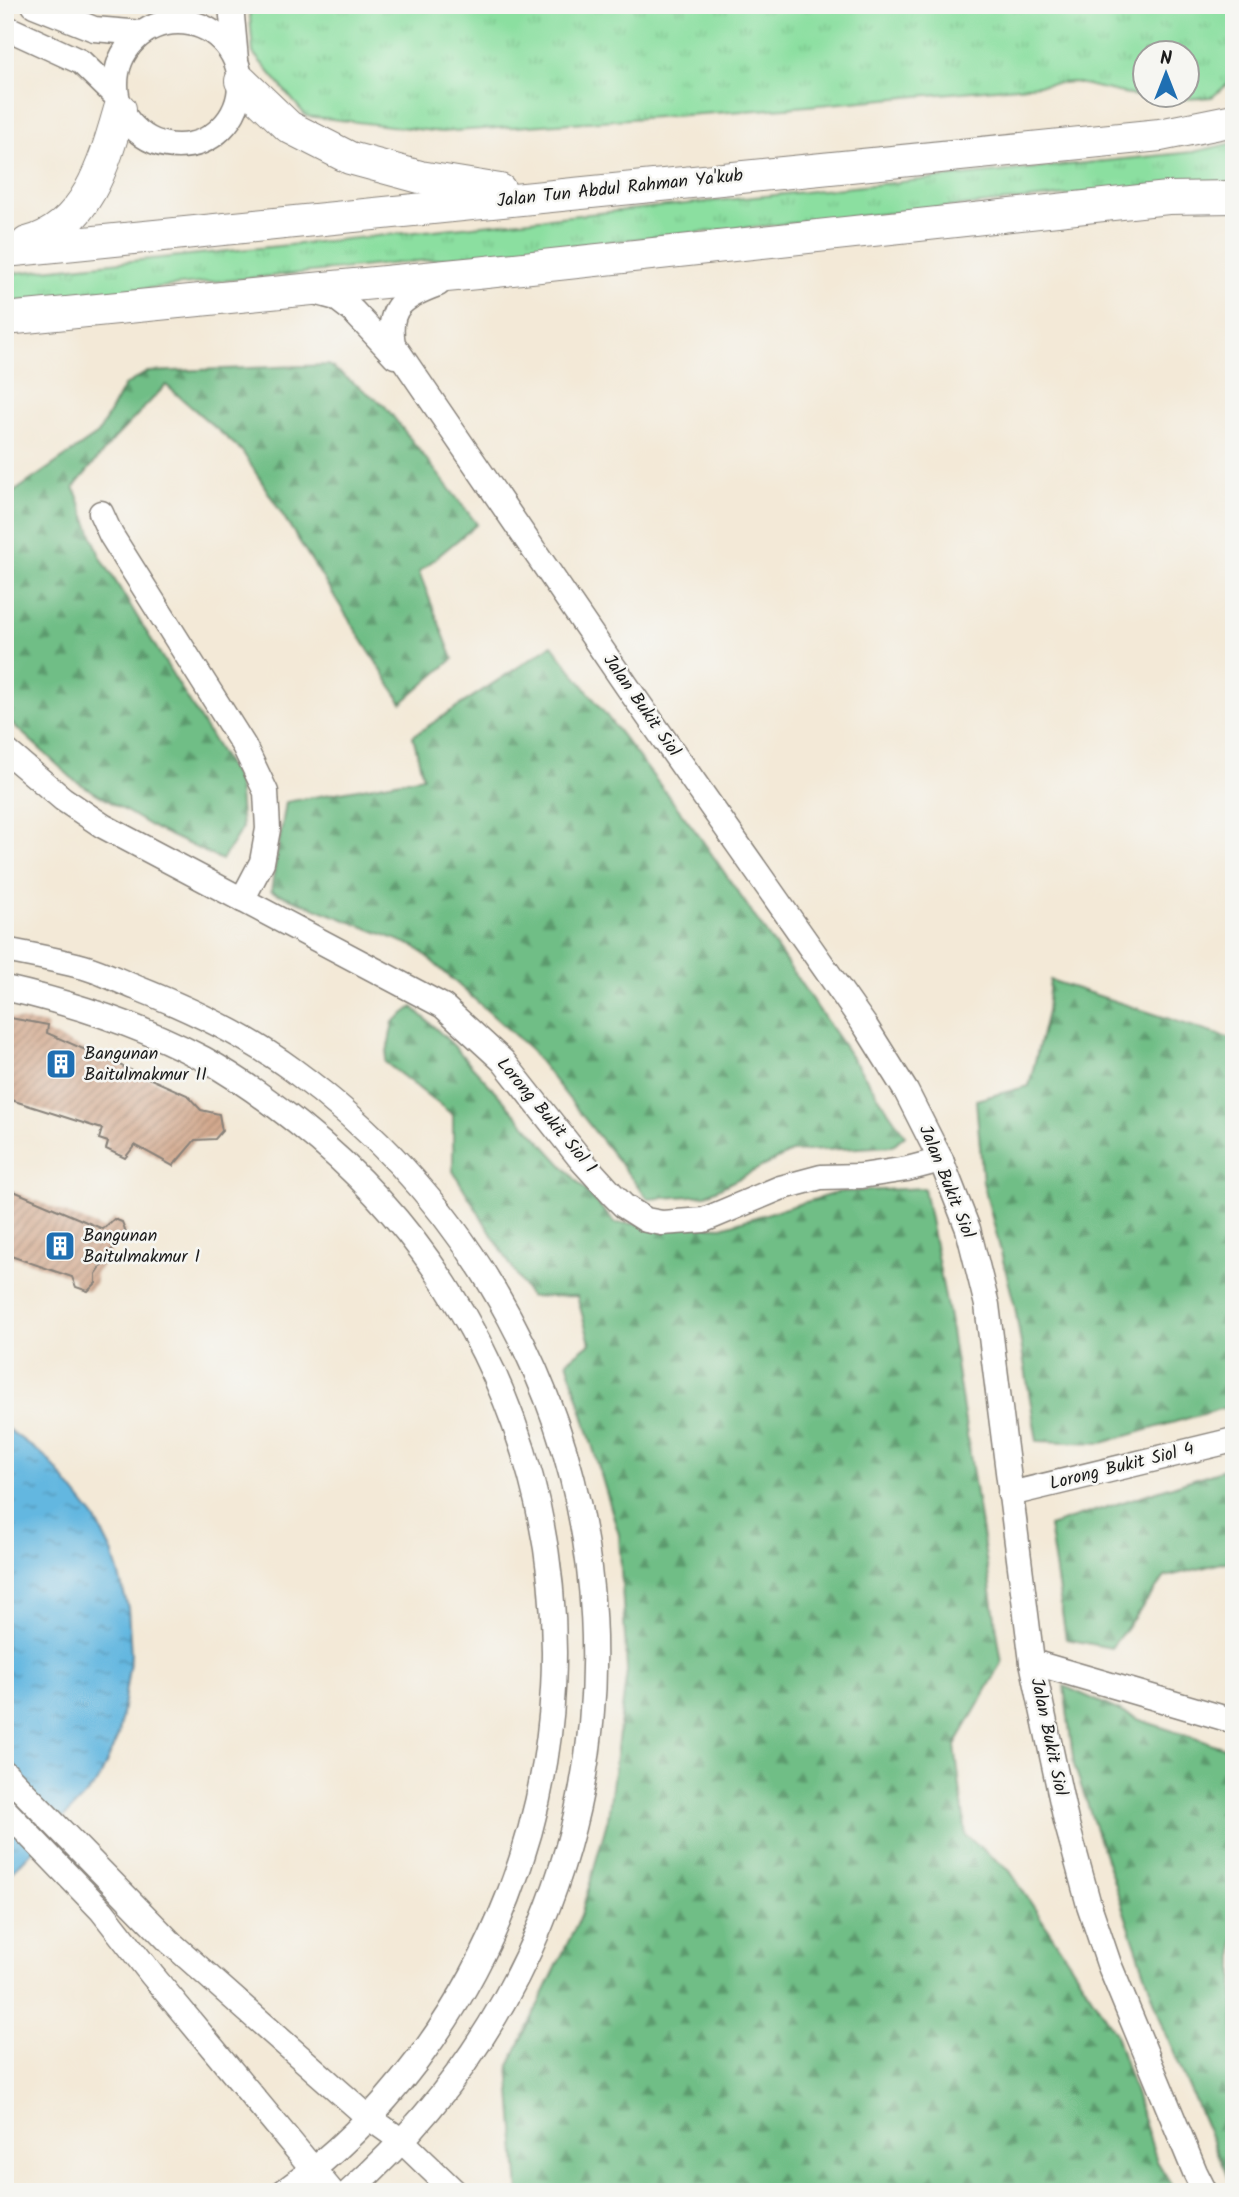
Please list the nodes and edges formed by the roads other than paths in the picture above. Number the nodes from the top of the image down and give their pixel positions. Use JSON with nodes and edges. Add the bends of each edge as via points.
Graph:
{"nodes":[{"id":1,"x":34,"y":5,"type":"edge"},
{"id":2,"x":197,"y":5,"type":"edge"},
{"id":3,"x":231,"y":5,"type":"edge"},
{"id":4,"x":167,"y":23,"type":"junction"},
{"id":5,"x":5,"y":27,"type":"edge"},
{"id":6,"x":142,"y":33,"type":"junction"},
{"id":7,"x":239,"y":71,"type":"junction"},
{"id":8,"x":118,"y":102,"type":"junction"},
{"id":9,"x":1234,"y":120,"type":"edge"},
{"id":10,"x":641,"y":187,"type":"junction"},
{"id":11,"x":1234,"y":197,"type":"edge"},
{"id":12,"x":5,"y":250,"type":"edge"},
{"id":13,"x":477,"y":273,"type":"junction"},
{"id":14,"x":299,"y":289,"type":"junction"},
{"id":15,"x":5,"y":319,"type":"edge"},
{"id":16,"x":414,"y":378,"type":"junction"},
{"id":17,"x":101,"y":513,"type":"dead end"},
{"id":18,"x":5,"y":750,"type":"edge"},
{"id":19,"x":242,"y":900,"type":"junction"},
{"id":20,"x":5,"y":950,"type":"edge"},
{"id":21,"x":5,"y":988,"type":"edge"},
{"id":22,"x":941,"y":1160,"type":"junction"},
{"id":23,"x":1234,"y":1440,"type":"edge"},
{"id":24,"x":1010,"y":1494,"type":"junction"},
{"id":25,"x":1032,"y":1662,"type":"junction"},
{"id":26,"x":1234,"y":1721,"type":"edge"},
{"id":27,"x":5,"y":1773,"type":"edge"},
{"id":28,"x":5,"y":1810,"type":"edge"},
{"id":29,"x":368,"y":2118,"type":"junction"},
{"id":30,"x":402,"y":2141,"type":"junction"},
{"id":31,"x":315,"y":2169,"type":"junction"},
{"id":32,"x":283,"y":2192,"type":"edge"},
{"id":33,"x":332,"y":2192,"type":"edge"},
{"id":34,"x":349,"y":2192,"type":"edge"},
{"id":35,"x":455,"y":2192,"type":"edge"},
{"id":36,"x":1205,"y":2192,"type":"edge"}],
"edges":[{"from":1,"to":6,"type":"street","via":[[94,29]]},
{"from":2,"to":4,"type":"street"},
{"from":3,"to":7,"type":"street"},
{"from":4,"to":6,"type":"street"},
{"from":4,"to":7,"type":"street","via":[[189,22],[209,30],[226,43]]},
{"from":5,"to":8,"type":"street","via":[[80,62]]},
{"from":6,"to":8,"type":"street","via":[[120,61],[115,78]]},
{"from":7,"to":8,"type":"street","via":[[239,100],[231,118],[202,142],[182,147],[145,138],[130,125]]},
{"from":7,"to":10,"type":"main road","via":[[289,127],[350,158],[420,177],[503,190]]},
{"from":8,"to":12,"type":"main road","via":[[99,175],[72,218],[44,239]]},
{"from":9,"to":10,"type":"main road","name":"Jalan Tun Abdul Rahman Ya'kub","via":[[1160,135]]},
{"from":10,"to":12,"type":"main road","name":"Jalan Tun Abdul Rahman Ya'kub"},
{"from":11,"to":13,"type":"main road","via":[[1168,198]]},
{"from":13,"to":14,"type":"main road"},
{"from":13,"to":16,"type":"street","via":[[408,295],[394,312],[393,344]]},
{"from":14,"to":15,"type":"main road"},
{"from":14,"to":16,"type":"street","via":[[336,298],[353,311]]},
{"from":16,"to":22,"type":"street","name":"Jalan Bukit Siol","via":[[866,1027]]},
{"from":17,"to":19,"type":"street","via":[[244,746],[266,792],[268,829],[262,862]]},
{"from":18,"to":19,"type":"street","name":"Lorong Bukit Siol 1","via":[[103,826]]},
{"from":19,"to":22,"type":"street","name":"Lorong Bukit Siol 1","via":[[443,1006],[503,1061],[613,1195],[646,1220],[704,1220],[780,1188],[821,1177],[861,1176]]},
{"from":20,"to":30,"type":"street","via":[[88,968],[193,1010],[291,1068],[359,1123],[420,1185],[474,1254],[520,1335],[556,1421],[581,1511],[594,1603],[594,1696],[582,1789],[564,1863],[537,1935],[503,2003],[463,2067]]},
{"from":21,"to":29,"type":"street","via":[[66,1002],[138,1027],[206,1060],[268,1099],[333,1151],[391,1210],[441,1276],[480,1342],[531,1472],[549,1559],[555,1635],[553,1712],[542,1787],[522,1861],[495,1932],[459,1999],[417,2062]]},
{"from":22,"to":24,"type":"street","name":"Jalan Bukit Siol","via":[[968,1229],[987,1305]]},
{"from":23,"to":24,"type":"street","name":"Lorong Bukit Siol 4"},
{"from":24,"to":25,"type":"street","name":"Jalan Bukit Siol"},
{"from":25,"to":26,"type":"street"},
{"from":25,"to":36,"type":"street","name":"Jalan Bukit Siol","via":[[1089,1905],[1109,1964]]},
{"from":27,"to":29,"type":"street","via":[[171,1943]]},
{"from":28,"to":31,"type":"street","via":[[103,1911]]},
{"from":29,"to":30,"type":"street"},
{"from":29,"to":31,"type":"street"},
{"from":30,"to":34,"type":"street"},
{"from":30,"to":35,"type":"street"},
{"from":31,"to":32,"type":"street"},
{"from":31,"to":33,"type":"street"}]}
